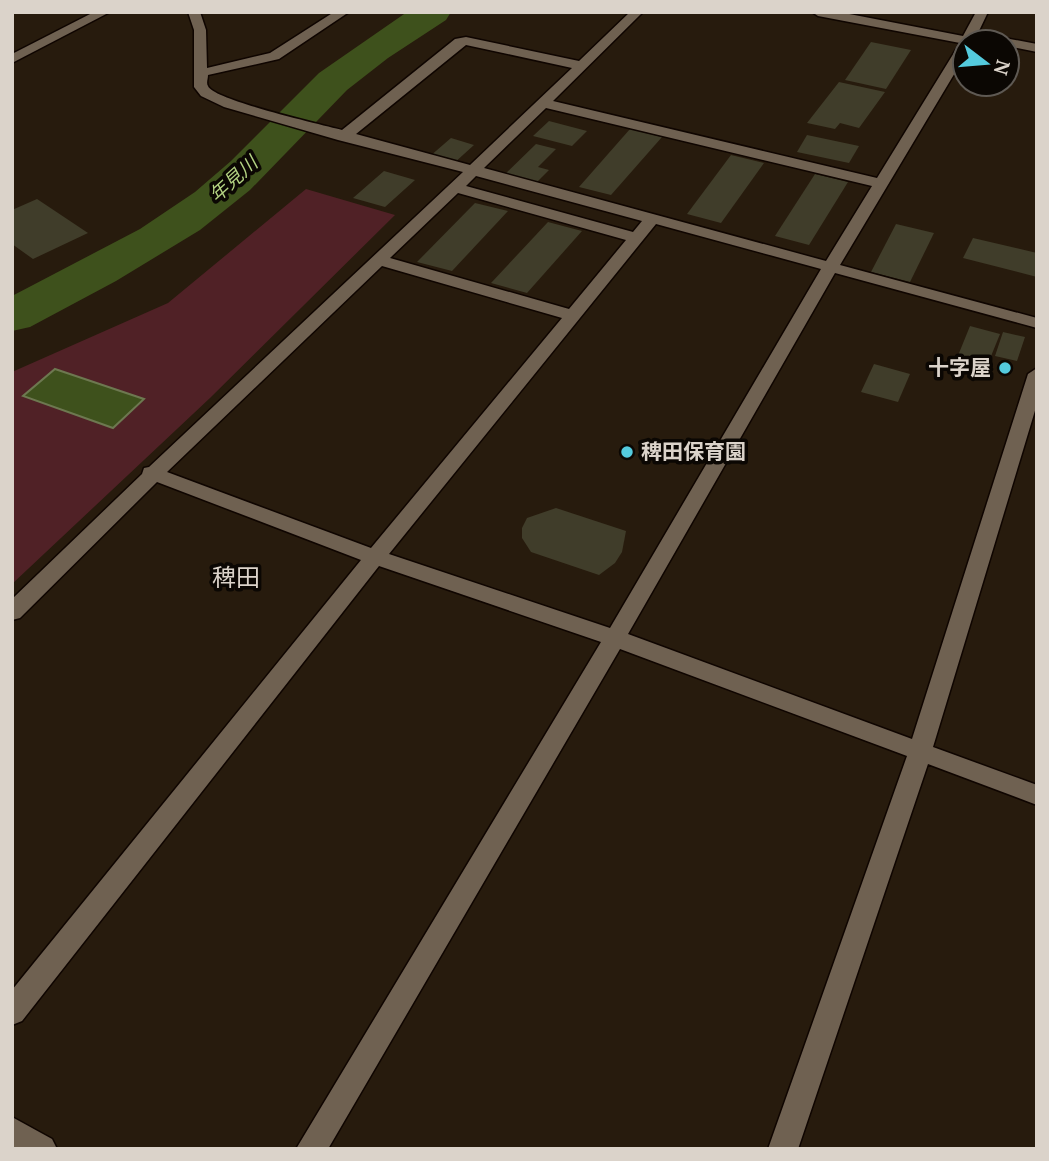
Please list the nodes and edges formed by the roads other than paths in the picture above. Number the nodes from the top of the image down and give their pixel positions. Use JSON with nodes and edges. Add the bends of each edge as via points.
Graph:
{"nodes":[{"id":1,"x":104,"y":12,"type":"edge"},
{"id":2,"x":194,"y":12,"type":"edge"},
{"id":3,"x":343,"y":12,"type":"edge"},
{"id":4,"x":637,"y":12,"type":"edge"},
{"id":5,"x":818,"y":12,"type":"edge"},
{"id":6,"x":982,"y":12,"type":"edge"},
{"id":7,"x":974,"y":28,"type":"edge"},
{"id":8,"x":951,"y":38,"type":"edge"},
{"id":9,"x":12,"y":59,"type":"edge"},
{"id":10,"x":583,"y":66,"type":"junction"},
{"id":11,"x":951,"y":69,"type":"edge"},
{"id":12,"x":201,"y":73,"type":"junction"},
{"id":13,"x":544,"y":103,"type":"junction"},
{"id":14,"x":343,"y":137,"type":"junction"},
{"id":15,"x":474,"y":173,"type":"junction"},
{"id":16,"x":881,"y":184,"type":"junction"},
{"id":17,"x":457,"y":188,"type":"junction"},
{"id":18,"x":652,"y":219,"type":"junction"},
{"id":19,"x":637,"y":237,"type":"junction"},
{"id":20,"x":379,"y":260,"type":"junction"},
{"id":21,"x":831,"y":266,"type":"junction"},
{"id":22,"x":573,"y":316,"type":"junction"},
{"id":23,"x":1037,"y":323,"type":"edge"},
{"id":24,"x":1037,"y":374,"type":"edge"},
{"id":25,"x":151,"y":473,"type":"junction"},
{"id":26,"x":375,"y":557,"type":"junction"},
{"id":27,"x":12,"y":612,"type":"edge"},
{"id":28,"x":615,"y":638,"type":"junction"},
{"id":29,"x":920,"y":752,"type":"junction"},
{"id":30,"x":1037,"y":795,"type":"edge"},
{"id":31,"x":12,"y":1012,"type":"edge"},
{"id":32,"x":12,"y":1132,"type":"edge"},
{"id":33,"x":42,"y":1149,"type":"edge"},
{"id":34,"x":311,"y":1149,"type":"edge"},
{"id":35,"x":783,"y":1149,"type":"edge"}],
"edges":[{"from":1,"to":9,"type":"street"},
{"from":2,"to":12,"type":"street","via":[[200,30]]},
{"from":3,"to":12,"type":"street","via":[[274,56]]},
{"from":4,"to":10,"type":"street"},
{"from":5,"to":8,"type":"street"},
{"from":6,"to":7,"type":"street"},
{"from":10,"to":13,"type":"street"},
{"from":10,"to":14,"type":"street","via":[[460,42]]},
{"from":11,"to":16,"type":"street"},
{"from":12,"to":14,"type":"street","via":[[206,93],[229,104]]},
{"from":13,"to":15,"type":"street"},
{"from":13,"to":16,"type":"street"},
{"from":14,"to":15,"type":"street"},
{"from":15,"to":17,"type":"street"},
{"from":15,"to":18,"type":"street"},
{"from":16,"to":21,"type":"street"},
{"from":17,"to":19,"type":"street"},
{"from":17,"to":20,"type":"street"},
{"from":18,"to":19,"type":"street"},
{"from":18,"to":21,"type":"street"},
{"from":19,"to":22,"type":"street"},
{"from":20,"to":22,"type":"street"},
{"from":20,"to":25,"type":"street"},
{"from":21,"to":23,"type":"street"},
{"from":21,"to":28,"type":"street"},
{"from":22,"to":26,"type":"street"},
{"from":24,"to":29,"type":"street"},
{"from":25,"to":26,"type":"street"},
{"from":25,"to":27,"type":"street"},
{"from":26,"to":28,"type":"street"},
{"from":26,"to":31,"type":"street"},
{"from":28,"to":29,"type":"street"},
{"from":28,"to":34,"type":"street"},
{"from":29,"to":30,"type":"street"},
{"from":29,"to":35,"type":"street"},
{"from":32,"to":33,"type":"street"}]}
